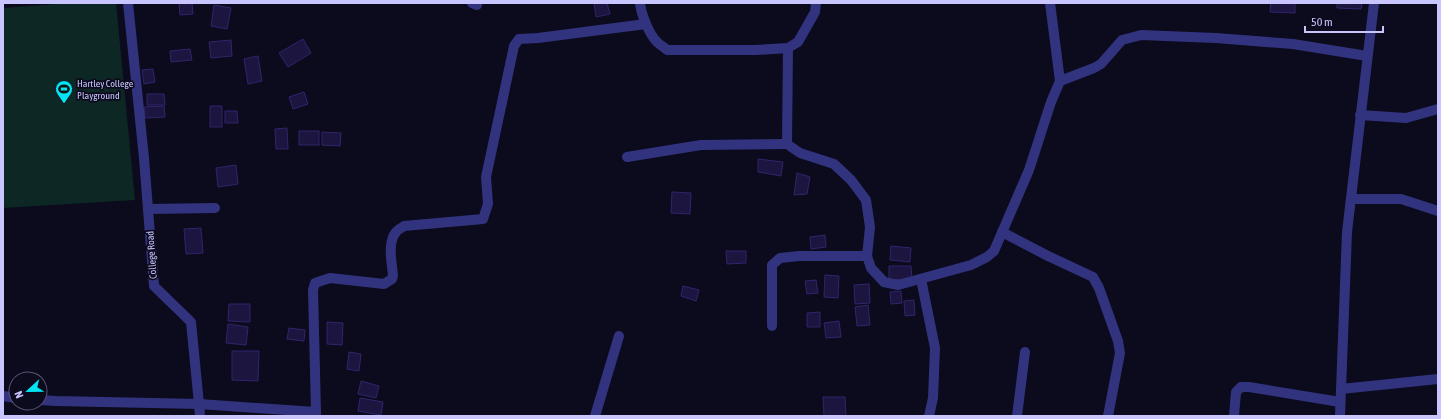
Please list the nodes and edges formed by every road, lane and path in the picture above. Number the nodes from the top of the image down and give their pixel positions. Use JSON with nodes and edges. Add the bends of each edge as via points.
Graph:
{"nodes":[{"id":1,"x":128,"y":3,"type":"edge"},
{"id":2,"x":640,"y":3,"type":"edge"},
{"id":3,"x":816,"y":3,"type":"edge"},
{"id":4,"x":1050,"y":3,"type":"edge"},
{"id":5,"x":1374,"y":3,"type":"edge"},
{"id":6,"x":646,"y":24,"type":"junction"},
{"id":7,"x":788,"y":48,"type":"junction"},
{"id":8,"x":1367,"y":56,"type":"junction"},
{"id":9,"x":1060,"y":81,"type":"junction"},
{"id":10,"x":1438,"y":109,"type":"edge"},
{"id":11,"x":1360,"y":115,"type":"junction"},
{"id":12,"x":787,"y":144,"type":"junction"},
{"id":13,"x":627,"y":157,"type":"dead end"},
{"id":14,"x":1351,"y":199,"type":"junction"},
{"id":15,"x":215,"y":208,"type":"dead end"},
{"id":16,"x":148,"y":209,"type":"junction"},
{"id":17,"x":1438,"y":211,"type":"edge"},
{"id":18,"x":1002,"y":232,"type":"junction"},
{"id":19,"x":867,"y":256,"type":"junction"},
{"id":20,"x":921,"y":279,"type":"junction"},
{"id":21,"x":772,"y":326,"type":"dead end"},
{"id":22,"x":619,"y":336,"type":"dead end"},
{"id":23,"x":1025,"y":352,"type":"dead end"},
{"id":24,"x":1438,"y":379,"type":"edge"},
{"id":25,"x":1341,"y":389,"type":"junction"},
{"id":26,"x":48,"y":400,"type":"edge"},
{"id":27,"x":1340,"y":402,"type":"junction"},
{"id":28,"x":200,"y":404,"type":"junction"},
{"id":29,"x":316,"y":414,"type":"edge"},
{"id":30,"x":200,"y":416,"type":"edge"},
{"id":31,"x":595,"y":416,"type":"edge"},
{"id":32,"x":929,"y":416,"type":"edge"},
{"id":33,"x":1017,"y":416,"type":"edge"},
{"id":34,"x":1108,"y":416,"type":"edge"},
{"id":35,"x":1234,"y":416,"type":"edge"},
{"id":36,"x":1340,"y":416,"type":"edge"}],
"edges":[{"from":1,"to":16,"type":"street","name":"College Road"},
{"from":2,"to":6,"type":"street"},
{"from":3,"to":7,"type":"street","via":[[815,12],[798,42]]},
{"from":4,"to":9,"type":"street"},
{"from":5,"to":8,"type":"street"},
{"from":6,"to":7,"type":"street","via":[[656,41],[667,50]]},
{"from":6,"to":29,"type":"street","via":[[519,39],[514,46],[486,177],[488,204],[483,219],[404,226],[396,232],[392,243],[392,279],[384,284],[330,278],[315,283],[313,290]]},
{"from":7,"to":12,"type":"street"},
{"from":8,"to":9,"type":"street","via":[[1293,44],[1141,35],[1122,40],[1101,64],[1094,68]]},
{"from":8,"to":11,"type":"street"},
{"from":9,"to":18,"type":"street","via":[[1029,170]]},
{"from":10,"to":11,"type":"street","via":[[1406,118]]},
{"from":11,"to":14,"type":"street"},
{"from":12,"to":13,"type":"street","via":[[701,145]]},
{"from":12,"to":19,"type":"street","via":[[800,153],[834,164],[851,180],[866,200],[870,228]]},
{"from":14,"to":17,"type":"street","via":[[1401,199]]},
{"from":14,"to":25,"type":"street","via":[[1347,232]]},
{"from":15,"to":16,"type":"street"},
{"from":16,"to":28,"type":"street","name":"College Road","via":[[154,286],[191,322]]},
{"from":18,"to":20,"type":"street","via":[[994,251],[987,257],[971,265]]},
{"from":18,"to":34,"type":"street","via":[[1093,277],[1118,341],[1120,353]]},
{"from":19,"to":20,"type":"street","via":[[871,268],[884,282],[898,284]]},
{"from":19,"to":21,"type":"street","via":[[780,258],[772,265]]},
{"from":20,"to":32,"type":"street","via":[[935,348],[933,398]]},
{"from":22,"to":31,"type":"street"},
{"from":23,"to":33,"type":"street"},
{"from":24,"to":25,"type":"street"},
{"from":25,"to":27,"type":"street"},
{"from":26,"to":28,"type":"street"},
{"from":27,"to":35,"type":"street","via":[[1241,387],[1236,392]]},
{"from":27,"to":36,"type":"street"},
{"from":28,"to":29,"type":"street"},
{"from":28,"to":30,"type":"street","name":"College Road"}]}
